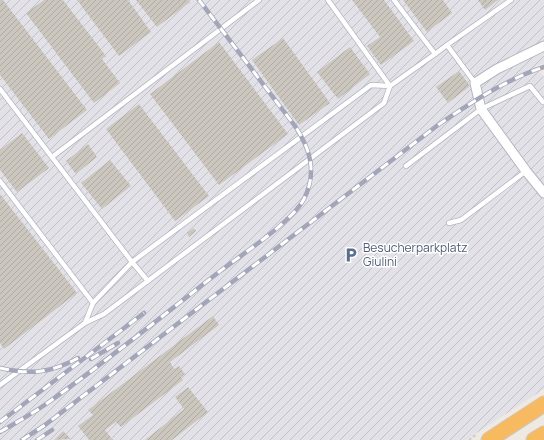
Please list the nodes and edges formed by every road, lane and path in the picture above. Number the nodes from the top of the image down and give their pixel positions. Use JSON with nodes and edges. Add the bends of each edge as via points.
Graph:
{"nodes":[{"id":1,"x":259,"y":0,"type":"edge"},
{"id":2,"x":328,"y":0,"type":"edge"},
{"id":3,"x":394,"y":0,"type":"edge"},
{"id":4,"x":512,"y":0,"type":"edge"},
{"id":5,"x":447,"y":45,"type":"junction"},
{"id":6,"x":544,"y":46,"type":"edge"},
{"id":7,"x":435,"y":54,"type":"junction"},
{"id":8,"x":475,"y":83,"type":"junction"},
{"id":9,"x":390,"y":86,"type":"junction"},
{"id":10,"x":0,"y":89,"type":"edge"},
{"id":11,"x":543,"y":102,"type":"dead end"},
{"id":12,"x":481,"y":109,"type":"junction"},
{"id":13,"x":52,"y":157,"type":"junction"},
{"id":14,"x":406,"y":166,"type":"dead end"},
{"id":15,"x":526,"y":171,"type":"junction"},
{"id":16,"x":0,"y":181,"type":"edge"},
{"id":17,"x":544,"y":193,"type":"edge"},
{"id":18,"x":449,"y":223,"type":"dead end"},
{"id":19,"x":132,"y":262,"type":"junction"},
{"id":20,"x":148,"y":280,"type":"junction"},
{"id":21,"x":93,"y":303,"type":"junction"},
{"id":22,"x":85,"y":323,"type":"junction"},
{"id":23,"x":0,"y":385,"type":"edge"},
{"id":24,"x":544,"y":404,"type":"edge"},
{"id":25,"x":544,"y":434,"type":"edge"},
{"id":26,"x":489,"y":440,"type":"edge"},
{"id":27,"x":534,"y":440,"type":"edge"}],
"edges":[{"from":1,"to":13,"type":"lane"},
{"from":2,"to":9,"type":"lane"},
{"from":3,"to":7,"type":"lane"},
{"from":4,"to":5,"type":"lane"},
{"from":5,"to":7,"type":"lane"},
{"from":5,"to":8,"type":"lane"},
{"from":6,"to":8,"type":"street"},
{"from":7,"to":9,"type":"lane"},
{"from":8,"to":12,"type":"street"},
{"from":9,"to":19,"type":"lane","via":[[371,85]]},
{"from":9,"to":20,"type":"lane","via":[[384,103]]},
{"from":10,"to":13,"type":"lane"},
{"from":11,"to":12,"type":"lane","via":[[530,86]]},
{"from":12,"to":14,"type":"lane"},
{"from":12,"to":15,"type":"street"},
{"from":13,"to":19,"type":"lane"},
{"from":15,"to":17,"type":"street"},
{"from":15,"to":18,"type":"lane","via":[[461,220]]},
{"from":16,"to":21,"type":"lane"},
{"from":19,"to":20,"type":"lane"},
{"from":19,"to":21,"type":"lane"},
{"from":20,"to":22,"type":"lane","via":[[104,314]]},
{"from":21,"to":22,"type":"lane"},
{"from":22,"to":23,"type":"lane"},
{"from":24,"to":26,"type":"highway"},
{"from":25,"to":27,"type":"highway"}]}
